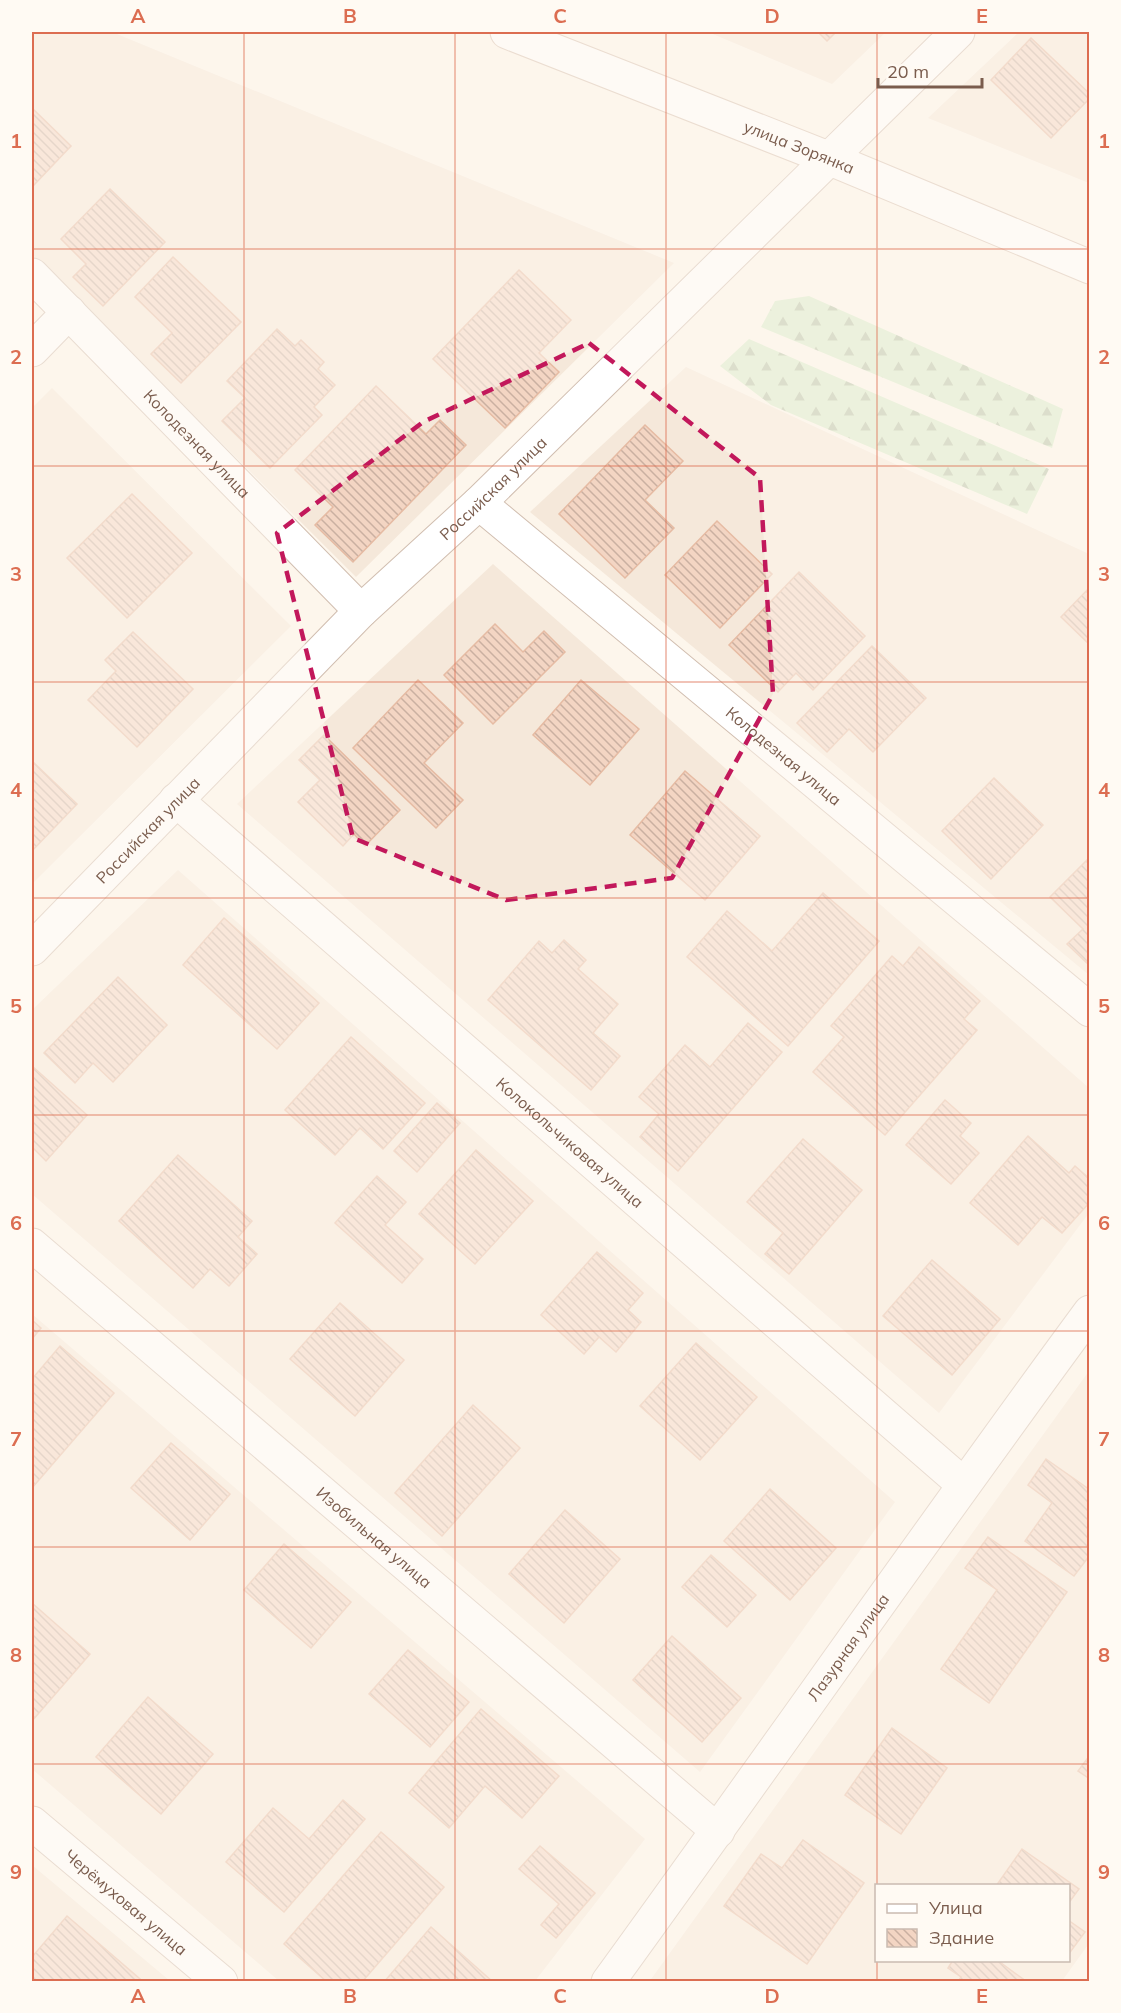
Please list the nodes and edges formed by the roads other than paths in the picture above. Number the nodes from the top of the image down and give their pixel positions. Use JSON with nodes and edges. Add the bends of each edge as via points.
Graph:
{"nodes":[{"id":1,"x":507,"y":32,"type":"edge"},
{"id":2,"x":958,"y":32,"type":"edge"},
{"id":3,"x":828,"y":158,"type":"junction"},
{"id":4,"x":1089,"y":267,"type":"edge"},
{"id":5,"x":32,"y":275,"type":"edge"},
{"id":6,"x":69,"y":312,"type":"junction"},
{"id":7,"x":32,"y":350,"type":"edge"},
{"id":8,"x":479,"y":503,"type":"junction"},
{"id":9,"x":361,"y":611,"type":"junction"},
{"id":10,"x":176,"y":800,"type":"junction"},
{"id":11,"x":32,"y":949,"type":"edge"},
{"id":12,"x":1089,"y":1010,"type":"edge"},
{"id":13,"x":32,"y":1245,"type":"edge"},
{"id":14,"x":1089,"y":1312,"type":"edge"},
{"id":15,"x":963,"y":1484,"type":"junction"},
{"id":16,"x":32,"y":1823,"type":"edge"},
{"id":17,"x":718,"y":1831,"type":"junction"},
{"id":18,"x":221,"y":1982,"type":"edge"},
{"id":19,"x":608,"y":1982,"type":"edge"}],
"edges":[{"from":1,"to":3,"type":"street","name":"улица Зорянка"},
{"from":2,"to":3,"type":"street","name":"Российская улица"},
{"from":3,"to":4,"type":"street","name":"улица Зорянка"},
{"from":3,"to":8,"type":"street","name":"Российская улица"},
{"from":5,"to":6,"type":"street","name":"Колодезная улица"},
{"from":6,"to":7,"type":"street"},
{"from":6,"to":9,"type":"street","name":"Колодезная улица"},
{"from":8,"to":9,"type":"street","name":"Российская улица"},
{"from":8,"to":12,"type":"street","name":"Колодезная улица"},
{"from":9,"to":10,"type":"street","name":"Российская улица"},
{"from":10,"to":11,"type":"street","name":"Российская улица"},
{"from":10,"to":15,"type":"street","name":"Колокольчиковая улица"},
{"from":13,"to":17,"type":"street","name":"Изобильная улица"},
{"from":14,"to":15,"type":"street","name":"Лазурная улица"},
{"from":15,"to":17,"type":"street","name":"Лазурная улица"},
{"from":16,"to":18,"type":"street","name":"Черёмуховая улица"},
{"from":17,"to":19,"type":"street","name":"Лазурная улица"}]}
